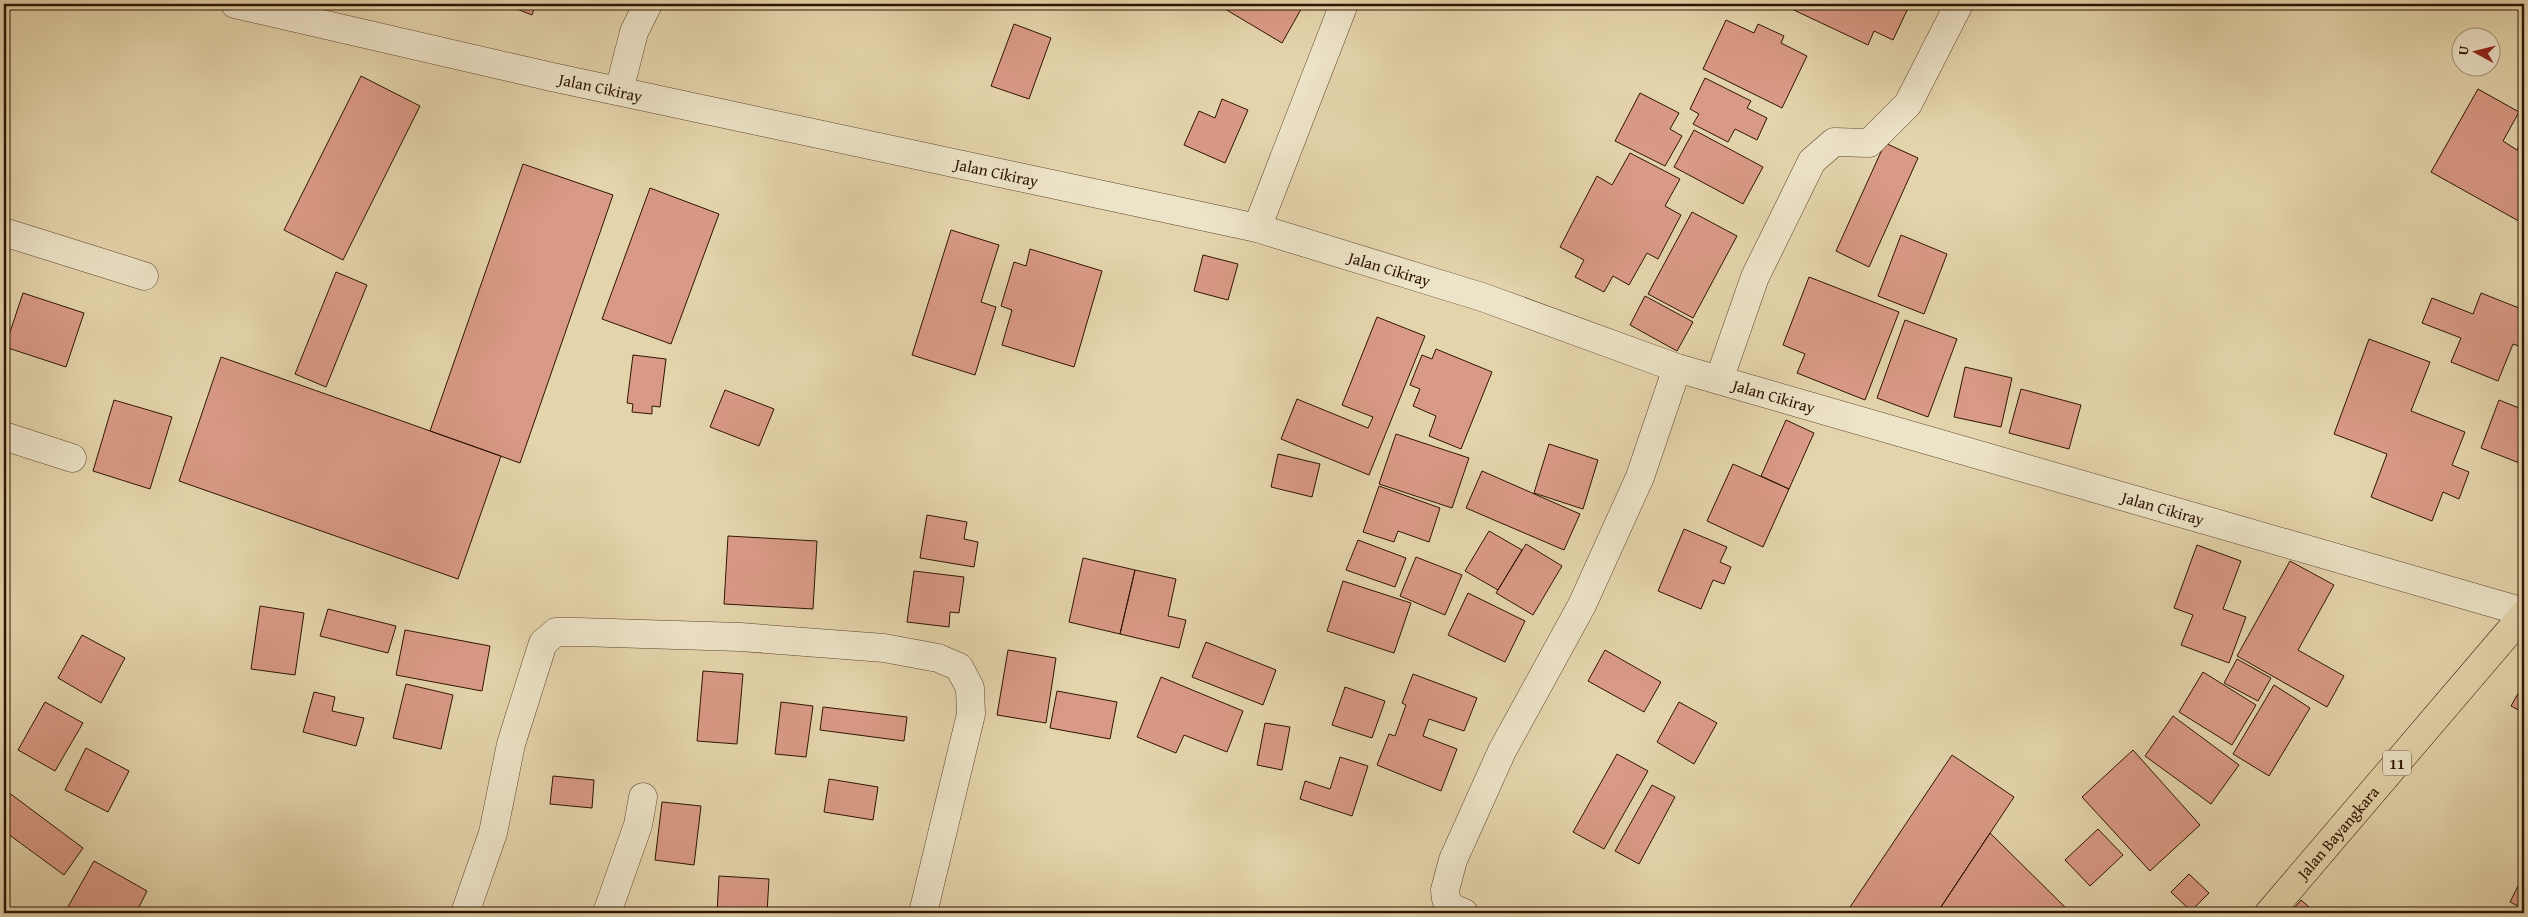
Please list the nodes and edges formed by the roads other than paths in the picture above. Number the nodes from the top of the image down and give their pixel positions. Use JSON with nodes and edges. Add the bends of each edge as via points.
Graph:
{"nodes":[{"id":1,"x":237,"y":4,"type":"edge"},
{"id":2,"x":648,"y":4,"type":"edge"},
{"id":3,"x":1344,"y":4,"type":"edge"},
{"id":4,"x":1959,"y":4,"type":"edge"},
{"id":5,"x":619,"y":91,"type":"junction"},
{"id":6,"x":1257,"y":228,"type":"junction"},
{"id":7,"x":4,"y":232,"type":"edge"},
{"id":8,"x":144,"y":276,"type":"dead end"},
{"id":9,"x":1677,"y":368,"type":"junction"},
{"id":10,"x":1719,"y":380,"type":"junction"},
{"id":11,"x":4,"y":436,"type":"edge"},
{"id":12,"x":72,"y":458,"type":"dead end"},
{"id":13,"x":2524,"y":613,"type":"edge"},
{"id":14,"x":643,"y":797,"type":"dead end"},
{"id":15,"x":465,"y":913,"type":"edge"},
{"id":16,"x":607,"y":913,"type":"edge"},
{"id":17,"x":923,"y":913,"type":"edge"},
{"id":18,"x":1464,"y":913,"type":"edge"},
{"id":19,"x":2269,"y":913,"type":"edge"}],
"edges":[{"from":1,"to":5,"type":"street","name":"Jalan Cikiray"},
{"from":2,"to":5,"type":"street","via":[[634,32]]},
{"from":3,"to":6,"type":"street"},
{"from":4,"to":10,"type":"street","via":[[1908,104],[1869,143],[1834,142],[1812,161],[1755,277]]},
{"from":5,"to":6,"type":"street","name":"Jalan Cikiray"},
{"from":6,"to":9,"type":"street","name":"Jalan Cikiray","via":[[1482,297]]},
{"from":7,"to":8,"type":"street"},
{"from":9,"to":10,"type":"street","name":"Jalan Cikiray"},
{"from":9,"to":18,"type":"street","via":[[1640,478],[1590,588],[1502,751],[1453,860],[1445,890],[1446,899],[1452,908]]},
{"from":10,"to":13,"type":"street","name":"Jalan Cikiray"},
{"from":11,"to":12,"type":"street"},
{"from":13,"to":19,"type":"highway","name":"Jalan Bayangkara","number":"11"},
{"from":14,"to":16,"type":"street","via":[[638,825]]},
{"from":15,"to":17,"type":"street","via":[[493,833],[512,744],[543,643],[556,632],[740,637],[884,648],[938,658],[959,667],[970,688],[971,714]]}]}
